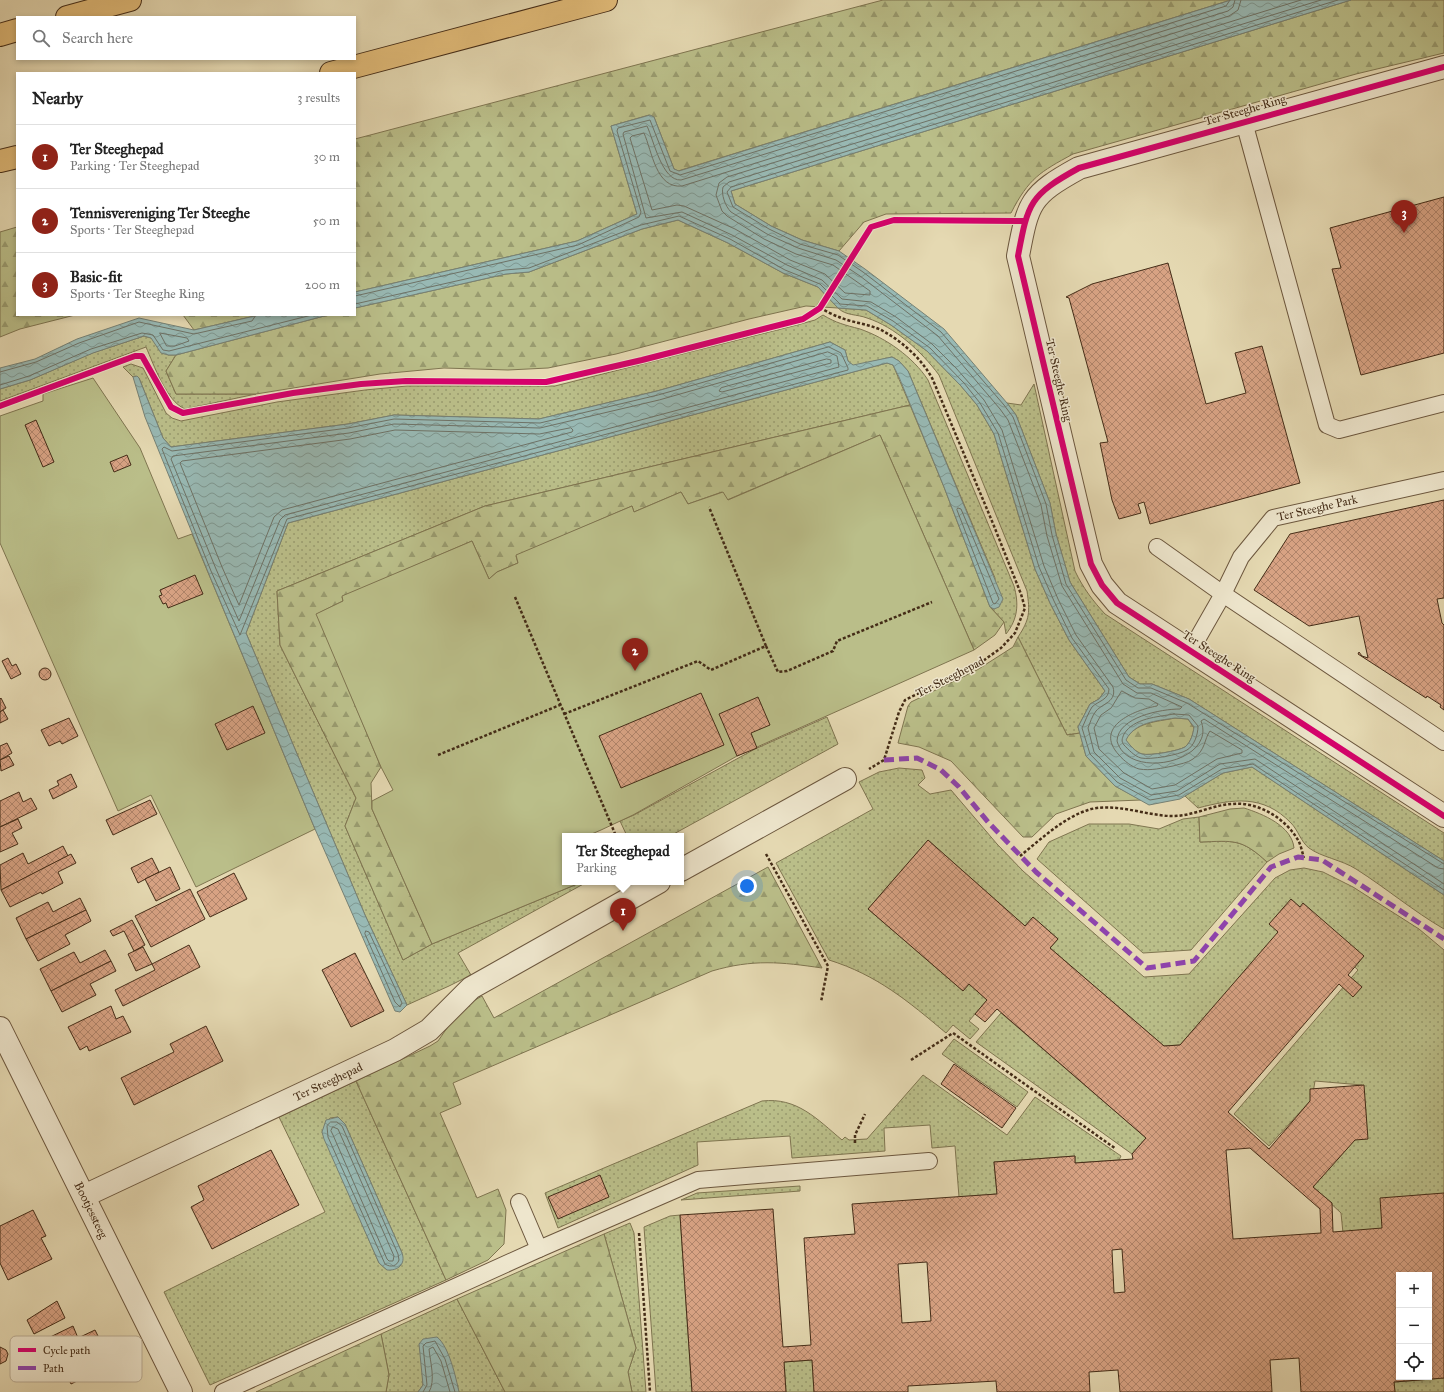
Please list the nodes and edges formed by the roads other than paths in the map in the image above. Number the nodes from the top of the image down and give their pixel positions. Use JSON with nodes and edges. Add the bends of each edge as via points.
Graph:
{"nodes":[{"id":1,"x":130,"y":0,"type":"edge"},
{"id":2,"x":606,"y":0,"type":"edge"},
{"id":3,"x":70,"y":16,"type":"edge"},
{"id":4,"x":16,"y":30,"type":"edge"},
{"id":5,"x":0,"y":35,"type":"edge"},
{"id":6,"x":1444,"y":67,"type":"edge"},
{"id":7,"x":335,"y":72,"type":"edge"},
{"id":8,"x":1244,"y":122,"type":"junction"},
{"id":9,"x":16,"y":157,"type":"edge"},
{"id":10,"x":0,"y":161,"type":"edge"},
{"id":11,"x":1444,"y":403,"type":"edge"},
{"id":12,"x":1444,"y":480,"type":"edge"},
{"id":13,"x":1157,"y":548,"type":"dead end"},
{"id":14,"x":1223,"y":594,"type":"junction"},
{"id":15,"x":1191,"y":650,"type":"junction"},
{"id":16,"x":1444,"y":742,"type":"edge"},
{"id":17,"x":845,"y":779,"type":"road end"},
{"id":18,"x":1444,"y":816,"type":"edge"},
{"id":19,"x":684,"y":868,"type":"edge"},
{"id":20,"x":654,"y":885,"type":"edge"},
{"id":21,"x":0,"y":1028,"type":"edge"},
{"id":22,"x":929,"y":1161,"type":"dead end"},
{"id":23,"x":84,"y":1196,"type":"junction"},
{"id":24,"x":519,"y":1202,"type":"dead end"},
{"id":25,"x":539,"y":1249,"type":"junction"},
{"id":26,"x":182,"y":1392,"type":"edge"},
{"id":27,"x":223,"y":1392,"type":"edge"}],
"edges":[{"from":1,"to":3,"type":"highway"},
{"from":2,"to":7,"type":"highway"},
{"from":4,"to":5,"type":"highway"},
{"from":6,"to":8,"type":"street","name":"Ter Steeghe Ring"},
{"from":8,"to":11,"type":"lane","via":[[1327,425],[1339,430]]},
{"from":8,"to":15,"type":"street","name":"Ter Steeghe Ring","via":[[1079,168],[1050,184],[1035,198],[1025,221],[1018,256],[1091,564],[1102,585],[1117,603]]},
{"from":9,"to":10,"type":"highway"},
{"from":12,"to":14,"type":"lane","name":"Ter Steeghe Park","via":[[1273,518],[1241,557]]},
{"from":13,"to":14,"type":"lane"},
{"from":14,"to":15,"type":"lane","name":"Ter Steeghe Park"},
{"from":14,"to":16,"type":"lane"},
{"from":15,"to":18,"type":"street","name":"Ter Steeghe Ring"},
{"from":17,"to":19,"type":"street"},
{"from":20,"to":23,"type":"street","name":"Ter Steeghepad","via":[[471,988],[429,1030],[395,1050]]},
{"from":21,"to":23,"type":"street","name":"Bootjessteeg"},
{"from":22,"to":25,"type":"lane","via":[[698,1180]]},
{"from":23,"to":26,"type":"street","name":"Bootjessteeg"},
{"from":24,"to":25,"type":"lane"},
{"from":25,"to":27,"type":"lane"}]}
